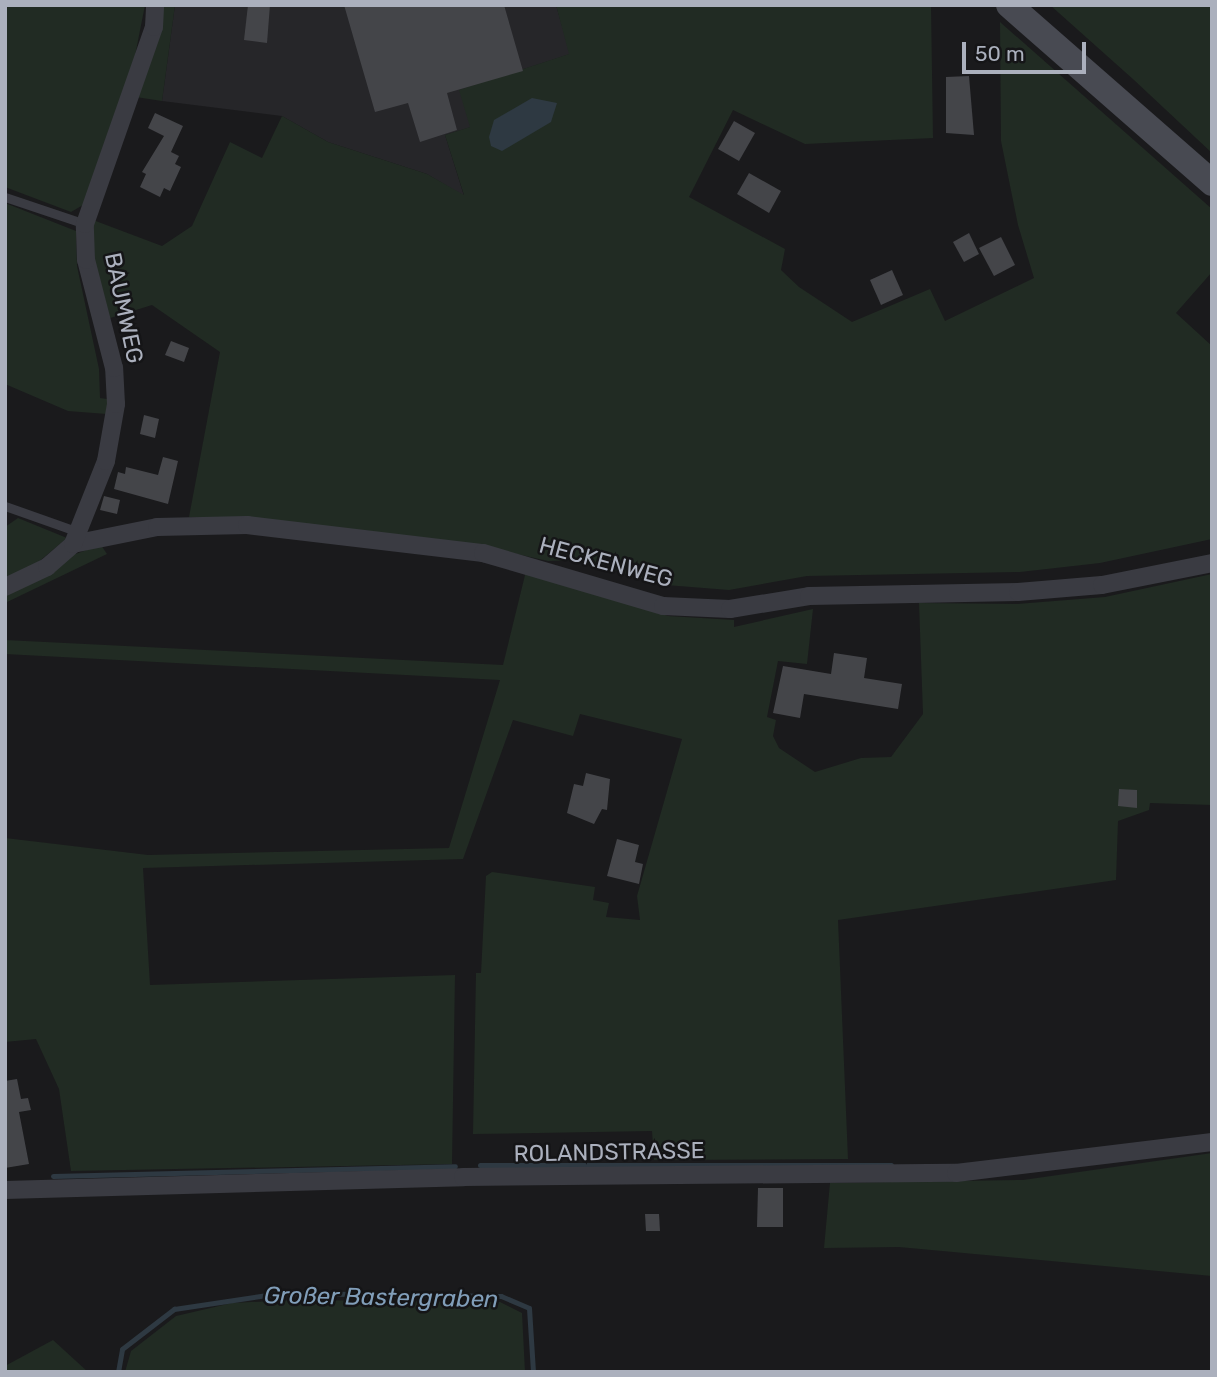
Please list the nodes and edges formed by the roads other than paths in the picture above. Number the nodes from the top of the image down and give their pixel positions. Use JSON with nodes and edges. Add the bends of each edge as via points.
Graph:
{"nodes":[{"id":1,"x":155,"y":5,"type":"edge"},
{"id":2,"x":1009,"y":5,"type":"edge"},
{"id":3,"x":1212,"y":183,"type":"edge"},
{"id":4,"x":5,"y":197,"type":"edge"},
{"id":5,"x":85,"y":225,"type":"junction"},
{"id":6,"x":5,"y":506,"type":"edge"},
{"id":7,"x":77,"y":538,"type":"junction"},
{"id":8,"x":1212,"y":562,"type":"edge"},
{"id":9,"x":5,"y":587,"type":"edge"},
{"id":10,"x":1212,"y":1142,"type":"edge"},
{"id":11,"x":5,"y":1189,"type":"edge"}],
"edges":[{"from":1,"to":5,"type":"street","name":"BAUMWEG","via":[[154,27]]},
{"from":2,"to":3,"type":"main road"},
{"from":4,"to":5,"type":"lane"},
{"from":5,"to":7,"type":"street","name":"BAUMWEG","via":[[86,260],[107,331],[116,404],[106,461]]},
{"from":6,"to":7,"type":"lane"},
{"from":7,"to":8,"type":"street","name":"HECKENWEG","via":[[157,527],[247,525],[483,553],[663,606],[730,609],[808,596],[1018,592],[1102,585]]},
{"from":7,"to":9,"type":"street","via":[[47,566]]},
{"from":10,"to":11,"type":"street","name":"ROLANDSTRASSE","via":[[956,1173],[463,1177]]}]}
